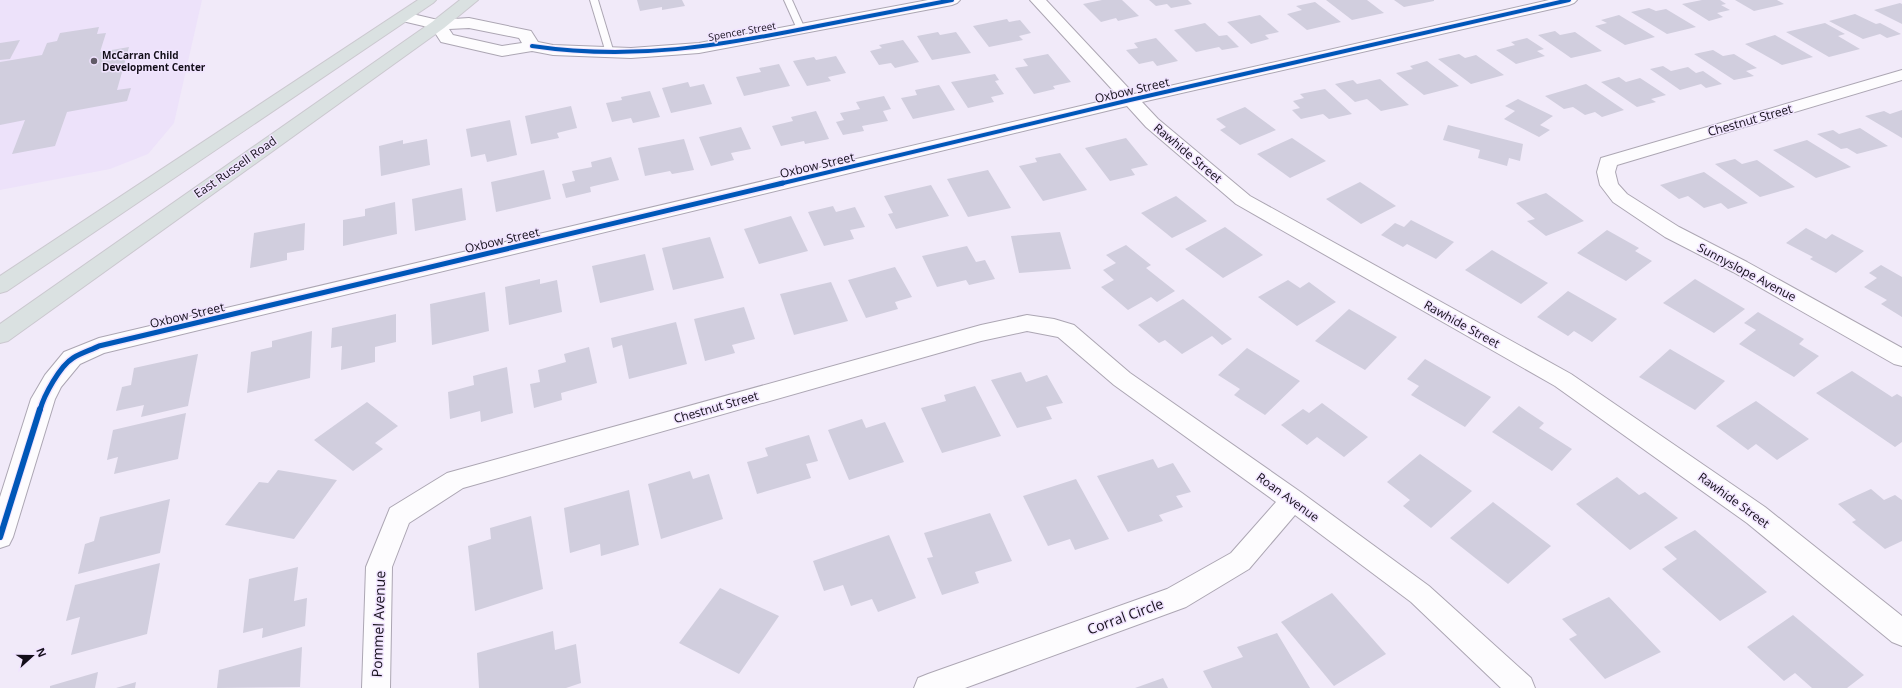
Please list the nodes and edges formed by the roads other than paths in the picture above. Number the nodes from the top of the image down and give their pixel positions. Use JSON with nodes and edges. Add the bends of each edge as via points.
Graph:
{"nodes":[{"id":1,"x":428,"y":0,"type":"edge"},
{"id":2,"x":470,"y":0,"type":"edge"},
{"id":3,"x":594,"y":0,"type":"edge"},
{"id":4,"x":788,"y":0,"type":"edge"},
{"id":5,"x":952,"y":0,"type":"edge"},
{"id":6,"x":1038,"y":0,"type":"edge"},
{"id":7,"x":1569,"y":0,"type":"edge"},
{"id":8,"x":404,"y":17,"type":"junction"},
{"id":9,"x":438,"y":25,"type":"junction"},
{"id":10,"x":801,"y":30,"type":"junction"},
{"id":11,"x":532,"y":46,"type":"junction"},
{"id":12,"x":610,"y":53,"type":"junction"},
{"id":13,"x":1902,"y":75,"type":"edge"},
{"id":14,"x":1130,"y":100,"type":"junction"},
{"id":15,"x":1606,"y":172,"type":"joint"},
{"id":16,"x":0,"y":286,"type":"edge"},
{"id":17,"x":1042,"y":325,"type":"joint"},
{"id":18,"x":0,"y":335,"type":"edge"},
{"id":19,"x":1902,"y":358,"type":"edge"},
{"id":20,"x":1293,"y":500,"type":"junction"},
{"id":21,"x":399,"y":516,"type":"joint"},
{"id":22,"x":0,"y":537,"type":"edge"},
{"id":23,"x":1902,"y":633,"type":"edge"},
{"id":24,"x":376,"y":688,"type":"edge"},
{"id":25,"x":928,"y":688,"type":"edge"},
{"id":26,"x":1521,"y":688,"type":"edge"}],
"edges":[{"from":1,"to":8,"type":"main road"},
{"from":2,"to":9,"type":"main road","name":"East Russell Road"},
{"from":3,"to":12,"type":"lane"},
{"from":4,"to":10,"type":"lane"},
{"from":5,"to":10,"type":"street","name":"Spencer Street"},
{"from":6,"to":14,"type":"street","name":"Rawhide Street"},
{"from":7,"to":14,"type":"street","name":"Oxbow Street"},
{"from":8,"to":9,"type":"street"},
{"from":8,"to":16,"type":"main road"},
{"from":9,"to":11,"type":"street","via":[[469,23],[525,34]]},
{"from":9,"to":11,"type":"street","name":"Spencer Street","via":[[447,39],[502,51]]},
{"from":9,"to":18,"type":"main road","name":"East Russell Road"},
{"from":10,"to":12,"type":"street","name":"Spencer Street","via":[[699,48]]},
{"from":11,"to":12,"type":"street","name":"Spencer Street","via":[[553,50]]},
{"from":13,"to":15,"type":"street","name":"Chestnut Street","via":[[1608,162]]},
{"from":14,"to":22,"type":"street","name":"Oxbow Street","via":[[99,346],[72,358],[53,381],[43,399]]},
{"from":14,"to":23,"type":"street","name":"Rawhide Street","via":[[1152,123],[1244,200],[1564,380],[1756,515]]},
{"from":15,"to":19,"type":"street","name":"Sunnyslope Avenue","via":[[1609,185],[1620,198],[1672,232]]},
{"from":17,"to":20,"type":"street","name":"Roan Avenue","via":[[1066,332],[1122,379]]},
{"from":17,"to":21,"type":"street","name":"Chestnut Street","via":[[1028,323],[980,333],[456,480]]},
{"from":20,"to":25,"type":"street","name":"Corral Circle","via":[[1240,561],[1176,598]]},
{"from":20,"to":26,"type":"street","name":"Roan Avenue","via":[[1420,594]]},
{"from":21,"to":24,"type":"street","name":"Pommel Avenue","via":[[379,567]]}]}
